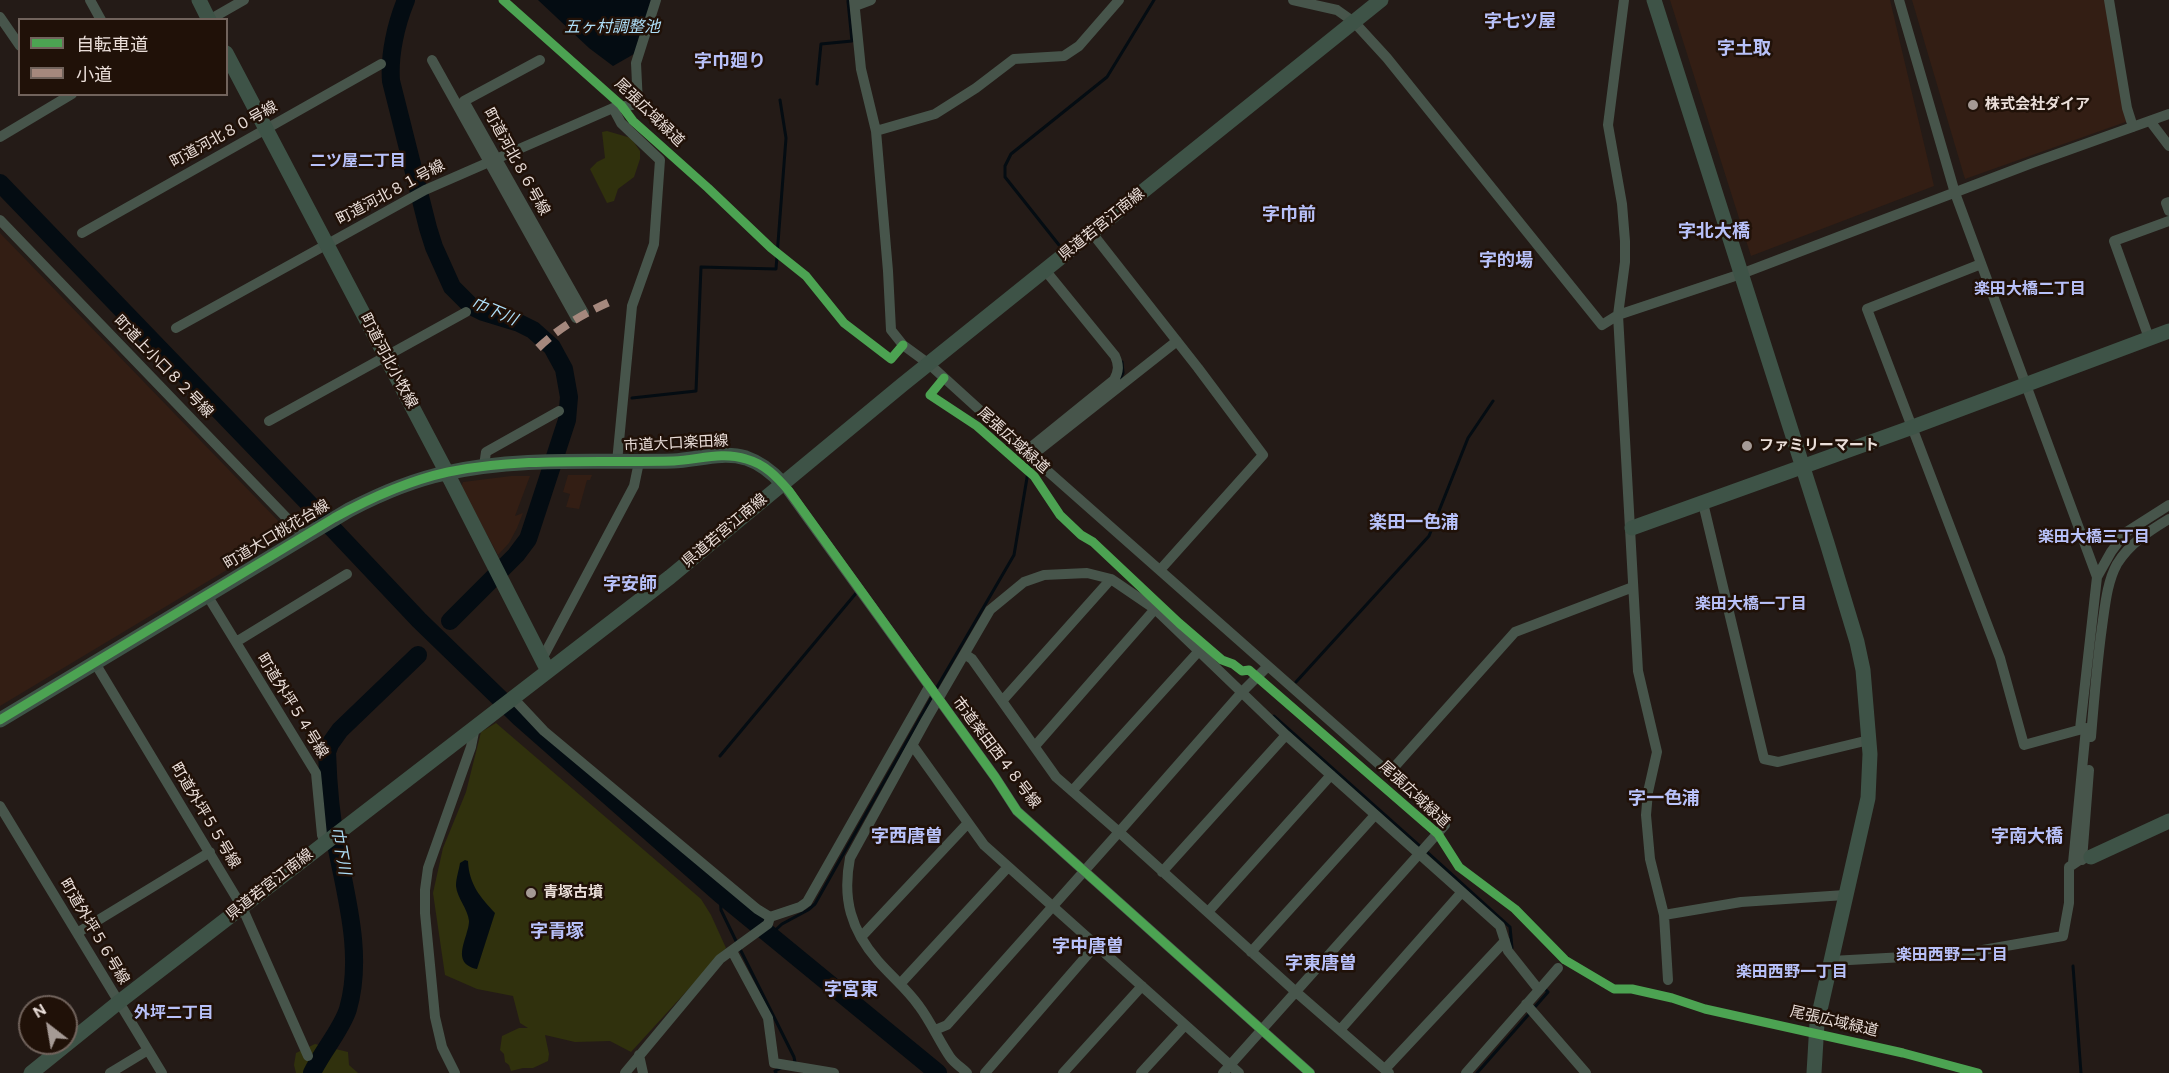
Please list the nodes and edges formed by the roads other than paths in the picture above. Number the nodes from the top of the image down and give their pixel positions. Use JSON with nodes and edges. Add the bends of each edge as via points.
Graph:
{"nodes":[{"id":1,"x":90,"y":0,"type":"edge"},
{"id":2,"x":199,"y":0,"type":"edge"},
{"id":3,"x":244,"y":0,"type":"edge"},
{"id":4,"x":656,"y":0,"type":"edge"},
{"id":5,"x":871,"y":0,"type":"edge"},
{"id":6,"x":1119,"y":0,"type":"edge"},
{"id":7,"x":1293,"y":0,"type":"edge"},
{"id":8,"x":1381,"y":0,"type":"edge"},
{"id":9,"x":1624,"y":0,"type":"edge"},
{"id":10,"x":1654,"y":0,"type":"edge"},
{"id":11,"x":1899,"y":0,"type":"edge"},
{"id":12,"x":2109,"y":0,"type":"edge"},
{"id":13,"x":855,"y":3,"type":"edge"},
{"id":14,"x":0,"y":16,"type":"edge"},
{"id":15,"x":100,"y":18,"type":"edge"},
{"id":16,"x":208,"y":18,"type":"edge"},
{"id":17,"x":212,"y":18,"type":"edge"},
{"id":18,"x":1354,"y":22,"type":"junction"},
{"id":19,"x":18,"y":43,"type":"edge"},
{"id":20,"x":228,"y":57,"type":"edge"},
{"id":21,"x":432,"y":60,"type":"dead end"},
{"id":22,"x":381,"y":64,"type":"dead end"},
{"id":23,"x":68,"y":97,"type":"edge"},
{"id":24,"x":455,"y":100,"type":"junction"},
{"id":25,"x":613,"y":108,"type":"junction"},
{"id":26,"x":2169,"y":114,"type":"edge"},
{"id":27,"x":2150,"y":121,"type":"junction"},
{"id":28,"x":2133,"y":127,"type":"junction"},
{"id":29,"x":266,"y":129,"type":"junction"},
{"id":30,"x":876,"y":131,"type":"junction"},
{"id":31,"x":0,"y":137,"type":"edge"},
{"id":32,"x":2169,"y":146,"type":"edge"},
{"id":33,"x":492,"y":160,"type":"junction"},
{"id":34,"x":1955,"y":193,"type":"junction"},
{"id":35,"x":2169,"y":202,"type":"edge"},
{"id":36,"x":2169,"y":211,"type":"edge"},
{"id":37,"x":0,"y":220,"type":"edge"},
{"id":38,"x":2169,"y":221,"type":"edge"},
{"id":39,"x":82,"y":233,"type":"dead end"},
{"id":40,"x":1092,"y":233,"type":"junction"},
{"id":41,"x":327,"y":244,"type":"junction"},
{"id":42,"x":1981,"y":264,"type":"junction"},
{"id":43,"x":1046,"y":270,"type":"junction"},
{"id":44,"x":1741,"y":274,"type":"junction"},
{"id":45,"x":466,"y":312,"type":"dead end"},
{"id":46,"x":1618,"y":315,"type":"junction"},
{"id":47,"x":580,"y":316,"type":"dead end"},
{"id":48,"x":176,"y":328,"type":"dead end"},
{"id":49,"x":2169,"y":331,"type":"edge"},
{"id":50,"x":2150,"y":338,"type":"junction"},
{"id":51,"x":1177,"y":341,"type":"junction"},
{"id":52,"x":386,"y":357,"type":"junction"},
{"id":53,"x":929,"y":364,"type":"junction"},
{"id":54,"x":2026,"y":384,"type":"junction"},
{"id":55,"x":559,"y":411,"type":"dead end"},
{"id":56,"x":269,"y":421,"type":"dead end"},
{"id":57,"x":1910,"y":428,"type":"junction"},
{"id":58,"x":599,"y":462,"type":"joint"},
{"id":59,"x":617,"y":462,"type":"junction"},
{"id":60,"x":639,"y":462,"type":"junction"},
{"id":61,"x":484,"y":466,"type":"junction"},
{"id":62,"x":1802,"y":466,"type":"junction"},
{"id":63,"x":447,"y":473,"type":"junction"},
{"id":64,"x":783,"y":484,"type":"junction"},
{"id":65,"x":1703,"y":502,"type":"junction"},
{"id":66,"x":2169,"y":505,"type":"edge"},
{"id":67,"x":2169,"y":519,"type":"edge"},
{"id":68,"x":1632,"y":528,"type":"junction"},
{"id":69,"x":310,"y":532,"type":"junction"},
{"id":70,"x":1160,"y":570,"type":"junction"},
{"id":71,"x":347,"y":574,"type":"dead end"},
{"id":72,"x":2097,"y":577,"type":"junction"},
{"id":73,"x":1111,"y":579,"type":"junction"},
{"id":74,"x":1633,"y":587,"type":"junction"},
{"id":75,"x":207,"y":595,"type":"junction"},
{"id":76,"x":1155,"y":609,"type":"junction"},
{"id":77,"x":236,"y":642,"type":"junction"},
{"id":78,"x":1198,"y":652,"type":"junction"},
{"id":79,"x":966,"y":655,"type":"junction"},
{"id":80,"x":95,"y":663,"type":"junction"},
{"id":81,"x":545,"y":665,"type":"junction"},
{"id":82,"x":1268,"y":667,"type":"junction"},
{"id":83,"x":929,"y":687,"type":"junction"},
{"id":84,"x":1242,"y":692,"type":"junction"},
{"id":85,"x":513,"y":698,"type":"junction"},
{"id":86,"x":938,"y":700,"type":"junction"},
{"id":87,"x":1003,"y":700,"type":"junction"},
{"id":88,"x":0,"y":720,"type":"edge"},
{"id":89,"x":475,"y":727,"type":"junction"},
{"id":90,"x":2080,"y":729,"type":"junction"},
{"id":91,"x":1286,"y":735,"type":"junction"},
{"id":92,"x":1869,"y":740,"type":"junction"},
{"id":93,"x":912,"y":746,"type":"junction"},
{"id":94,"x":1035,"y":746,"type":"junction"},
{"id":95,"x":1331,"y":775,"type":"junction"},
{"id":96,"x":1072,"y":791,"type":"junction"},
{"id":97,"x":0,"y":806,"type":"edge"},
{"id":98,"x":1375,"y":815,"type":"junction"},
{"id":99,"x":2169,"y":821,"type":"edge"},
{"id":100,"x":968,"y":823,"type":"junction"},
{"id":101,"x":1445,"y":825,"type":"dead end"},
{"id":102,"x":1119,"y":832,"type":"junction"},
{"id":103,"x":327,"y":841,"type":"junction"},
{"id":104,"x":1423,"y":852,"type":"junction"},
{"id":105,"x":211,"y":855,"type":"junction"},
{"id":106,"x":2082,"y":860,"type":"junction"},
{"id":107,"x":1008,"y":867,"type":"junction"},
{"id":108,"x":1084,"y":872,"type":"junction"},
{"id":109,"x":1162,"y":872,"type":"junction"},
{"id":110,"x":1461,"y":893,"type":"junction"},
{"id":111,"x":1845,"y":895,"type":"junction"},
{"id":112,"x":1054,"y":906,"type":"junction"},
{"id":113,"x":242,"y":907,"type":"junction"},
{"id":114,"x":1208,"y":912,"type":"junction"},
{"id":115,"x":1664,"y":915,"type":"junction"},
{"id":116,"x":769,"y":920,"type":"junction"},
{"id":117,"x":79,"y":936,"type":"junction"},
{"id":118,"x":861,"y":936,"type":"junction"},
{"id":119,"x":1504,"y":941,"type":"junction"},
{"id":120,"x":1096,"y":945,"type":"junction"},
{"id":121,"x":732,"y":951,"type":"junction"},
{"id":122,"x":1251,"y":952,"type":"junction"},
{"id":123,"x":1831,"y":961,"type":"junction"},
{"id":124,"x":1558,"y":968,"type":"dead end"},
{"id":125,"x":1668,"y":980,"type":"dead end"},
{"id":126,"x":900,"y":984,"type":"junction"},
{"id":127,"x":1142,"y":986,"type":"junction"},
{"id":128,"x":1539,"y":990,"type":"junction"},
{"id":129,"x":1296,"y":992,"type":"junction"},
{"id":130,"x":119,"y":1002,"type":"junction"},
{"id":131,"x":1526,"y":1004,"type":"junction"},
{"id":132,"x":1185,"y":1025,"type":"junction"},
{"id":133,"x":935,"y":1030,"type":"junction"},
{"id":134,"x":1341,"y":1030,"type":"junction"},
{"id":135,"x":1262,"y":1031,"type":"junction"},
{"id":136,"x":148,"y":1050,"type":"junction"},
{"id":137,"x":639,"y":1055,"type":"junction"},
{"id":138,"x":308,"y":1056,"type":"dead end"},
{"id":139,"x":1227,"y":1069,"type":"edge"},
{"id":140,"x":1387,"y":1071,"type":"edge"},
{"id":141,"x":31,"y":1073,"type":"edge"},
{"id":142,"x":110,"y":1073,"type":"edge"},
{"id":143,"x":162,"y":1073,"type":"edge"},
{"id":144,"x":455,"y":1073,"type":"edge"},
{"id":145,"x":625,"y":1073,"type":"edge"},
{"id":146,"x":643,"y":1073,"type":"edge"},
{"id":147,"x":834,"y":1073,"type":"edge"},
{"id":148,"x":967,"y":1073,"type":"edge"},
{"id":149,"x":985,"y":1073,"type":"edge"},
{"id":150,"x":1063,"y":1073,"type":"edge"},
{"id":151,"x":1141,"y":1073,"type":"edge"},
{"id":152,"x":1239,"y":1073,"type":"edge"},
{"id":153,"x":1310,"y":1073,"type":"edge"},
{"id":154,"x":1466,"y":1073,"type":"edge"},
{"id":155,"x":1586,"y":1073,"type":"edge"},
{"id":156,"x":1814,"y":1073,"type":"edge"}],
"edges":[{"from":1,"to":15,"type":"street"},
{"from":2,"to":16,"type":"street"},
{"from":3,"to":17,"type":"street"},
{"from":4,"to":25,"type":"street","name":"町道河北８１号線","via":[[636,63],[638,104]]},
{"from":5,"to":13,"type":"street"},
{"from":6,"to":30,"type":"street","via":[[1079,46],[1064,56],[1014,59],[935,114]]},
{"from":7,"to":18,"type":"street","via":[[1337,10]]},
{"from":8,"to":18,"type":"street","name":"県道若宮江南線"},
{"from":9,"to":46,"type":"street","via":[[1608,126],[1625,241]]},
{"from":10,"to":44,"type":"street"},
{"from":11,"to":34,"type":"street"},
{"from":12,"to":28,"type":"street"},
{"from":13,"to":30,"type":"street","via":[[861,69]]},
{"from":14,"to":19,"type":"street"},
{"from":18,"to":40,"type":"street","name":"県道若宮江南線"},
{"from":18,"to":46,"type":"street","via":[[1388,58],[1602,325]]},
{"from":20,"to":29,"type":"street","name":"町道河北小牧線"},
{"from":21,"to":24,"type":"street"},
{"from":22,"to":29,"type":"street","name":"町道河北８０号線"},
{"from":23,"to":31,"type":"street"},
{"from":24,"to":33,"type":"street"},
{"from":24,"to":33,"type":"street","name":"町道河北８６号線","via":[[539,57],[464,101]]},
{"from":25,"to":33,"type":"street","name":"町道河北８１号線"},
{"from":25,"to":59,"type":"street","via":[[621,123],[660,160],[654,244],[632,306]]},
{"from":26,"to":27,"type":"street"},
{"from":27,"to":28,"type":"street"},
{"from":27,"to":32,"type":"street"},
{"from":28,"to":34,"type":"street"},
{"from":29,"to":39,"type":"street","name":"町道河北８０号線"},
{"from":29,"to":41,"type":"street","name":"町道河北小牧線"},
{"from":30,"to":53,"type":"street","via":[[891,330],[903,345]]},
{"from":33,"to":41,"type":"street","name":"町道河北８１号線","via":[[425,190]]},
{"from":33,"to":47,"type":"street"},
{"from":34,"to":42,"type":"street"},
{"from":34,"to":44,"type":"street"},
{"from":35,"to":36,"type":"street"},
{"from":37,"to":69,"type":"street","name":"町道上小口８２号線"},
{"from":38,"to":50,"type":"street","via":[[2114,241]]},
{"from":40,"to":43,"type":"street","name":"県道若宮江南線"},
{"from":40,"to":51,"type":"street"},
{"from":41,"to":48,"type":"street","name":"町道河北８１号線"},
{"from":41,"to":52,"type":"street","name":"町道河北小牧線"},
{"from":42,"to":54,"type":"street"},
{"from":42,"to":57,"type":"street","via":[[1867,309]]},
{"from":43,"to":53,"type":"street","name":"県道若宮江南線"},
{"from":43,"to":53,"type":"street","via":[[1119,363],[1114,380],[1027,453]]},
{"from":44,"to":46,"type":"street"},
{"from":44,"to":62,"type":"street"},
{"from":45,"to":52,"type":"street"},
{"from":46,"to":68,"type":"street"},
{"from":49,"to":50,"type":"street"},
{"from":50,"to":54,"type":"street"},
{"from":51,"to":70,"type":"street","via":[[1263,455]]},
{"from":51,"to":70,"type":"street","via":[[1035,453],[1034,459]]},
{"from":52,"to":56,"type":"street"},
{"from":52,"to":63,"type":"street","name":"町道河北小牧線"},
{"from":53,"to":64,"type":"street","name":"県道若宮江南線"},
{"from":54,"to":57,"type":"street"},
{"from":54,"to":72,"type":"street"},
{"from":55,"to":61,"type":"street","via":[[486,452]]},
{"from":57,"to":62,"type":"street"},
{"from":57,"to":90,"type":"street","via":[[2000,658],[2024,745]]},
{"from":58,"to":59,"type":"street","name":"市道大口楽田線"},
{"from":58,"to":61,"type":"street","name":"町道大口桃花台線"},
{"from":59,"to":60,"type":"street","name":"市道大口楽田線"},
{"from":60,"to":64,"type":"street","name":"市道大口楽田線","via":[[736,456],[768,469]]},
{"from":60,"to":81,"type":"street","via":[[634,486]]},
{"from":61,"to":63,"type":"street","name":"町道大口桃花台線"},
{"from":62,"to":65,"type":"street"},
{"from":62,"to":92,"type":"street","via":[[1857,642]]},
{"from":63,"to":69,"type":"street","name":"町道大口桃花台線","via":[[386,492]]},
{"from":63,"to":81,"type":"street","name":"町道河北小牧線"},
{"from":64,"to":81,"type":"street","name":"県道若宮江南線","via":[[669,577]]},
{"from":64,"to":83,"type":"street","name":"市道楽田西４８号線"},
{"from":65,"to":68,"type":"street"},
{"from":65,"to":92,"type":"street","via":[[1764,759],[1778,762]]},
{"from":66,"to":72,"type":"street","via":[[2125,533]]},
{"from":67,"to":106,"type":"street","via":[[2138,539],[2117,564],[2111,579],[2095,679]]},
{"from":68,"to":74,"type":"street"},
{"from":69,"to":75,"type":"street","name":"町道大口桃花台線"},
{"from":70,"to":82,"type":"street"},
{"from":71,"to":77,"type":"street"},
{"from":72,"to":90,"type":"street"},
{"from":73,"to":76,"type":"street"},
{"from":73,"to":79,"type":"street","via":[[1065,573],[1024,582],[990,610]]},
{"from":73,"to":87,"type":"street"},
{"from":74,"to":82,"type":"street","via":[[1515,632],[1389,773]]},
{"from":74,"to":115,"type":"street","via":[[1638,671],[1657,752],[1646,815],[1650,859]]},
{"from":75,"to":77,"type":"street","name":"町道外坪５４号線"},
{"from":75,"to":80,"type":"street","name":"町道大口桃花台線"},
{"from":76,"to":78,"type":"street"},
{"from":76,"to":94,"type":"street"},
{"from":77,"to":103,"type":"street","name":"町道外坪５４号線","via":[[316,773],[322,835]]},
{"from":78,"to":84,"type":"street"},
{"from":78,"to":96,"type":"street"},
{"from":79,"to":86,"type":"street"},
{"from":79,"to":87,"type":"street"},
{"from":80,"to":88,"type":"street","name":"町道大口桃花台線"},
{"from":80,"to":105,"type":"street","name":"町道外坪５５号線"},
{"from":81,"to":85,"type":"street","name":"県道若宮江南線"},
{"from":82,"to":84,"type":"street"},
{"from":83,"to":86,"type":"street","name":"市道楽田西４８号線"},
{"from":83,"to":116,"type":"street","via":[[807,902]]},
{"from":84,"to":91,"type":"street"},
{"from":84,"to":102,"type":"street"},
{"from":85,"to":89,"type":"street","name":"県道若宮江南線"},
{"from":85,"to":116,"type":"street","via":[[544,731]]},
{"from":86,"to":93,"type":"street"},
{"from":86,"to":108,"type":"street","name":"市道楽田西４８号線","via":[[1017,811]]},
{"from":87,"to":94,"type":"street"},
{"from":89,"to":103,"type":"street","name":"県道若宮江南線"},
{"from":89,"to":144,"type":"street","via":[[428,868],[425,890],[435,1017],[442,1047]]},
{"from":90,"to":106,"type":"street","via":[[2086,728]]},
{"from":91,"to":95,"type":"street"},
{"from":91,"to":109,"type":"street"},
{"from":92,"to":111,"type":"street","via":[[1868,798]]},
{"from":93,"to":100,"type":"street"},
{"from":93,"to":118,"type":"street","via":[[850,858],[846,896]]},
{"from":94,"to":96,"type":"street","via":[[1056,777]]},
{"from":95,"to":98,"type":"street"},
{"from":95,"to":114,"type":"street"},
{"from":96,"to":102,"type":"street"},
{"from":97,"to":117,"type":"street","name":"町道外坪５６号線"},
{"from":98,"to":104,"type":"street"},
{"from":98,"to":122,"type":"street"},
{"from":99,"to":106,"type":"street"},
{"from":100,"to":107,"type":"street"},
{"from":100,"to":118,"type":"street"},
{"from":101,"to":104,"type":"street"},
{"from":102,"to":108,"type":"street"},
{"from":102,"to":109,"type":"street"},
{"from":103,"to":113,"type":"street","name":"県道若宮江南線"},
{"from":104,"to":110,"type":"street"},
{"from":104,"to":129,"type":"street"},
{"from":105,"to":113,"type":"street","name":"町道外坪５５号線"},
{"from":105,"to":117,"type":"street"},
{"from":106,"to":123,"type":"street","via":[[2069,867],[2069,903],[2063,936],[1960,954]]},
{"from":107,"to":112,"type":"street"},
{"from":107,"to":126,"type":"street"},
{"from":108,"to":112,"type":"street"},
{"from":108,"to":135,"type":"street","name":"市道楽田西４８号線"},
{"from":109,"to":114,"type":"street"},
{"from":110,"to":119,"type":"street","via":[[1500,926]]},
{"from":110,"to":134,"type":"street"},
{"from":111,"to":115,"type":"street","via":[[1741,902]]},
{"from":111,"to":123,"type":"street"},
{"from":112,"to":120,"type":"street"},
{"from":112,"to":133,"type":"street","via":[[947,1025]]},
{"from":113,"to":130,"type":"street","name":"県道若宮江南線"},
{"from":113,"to":138,"type":"street","name":"町道外坪５５号線"},
{"from":114,"to":122,"type":"street"},
{"from":115,"to":125,"type":"street"},
{"from":116,"to":121,"type":"street"},
{"from":117,"to":130,"type":"street","name":"町道外坪５６号線"},
{"from":118,"to":126,"type":"street"},
{"from":119,"to":128,"type":"street"},
{"from":119,"to":140,"type":"street"},
{"from":120,"to":127,"type":"street"},
{"from":120,"to":149,"type":"street"},
{"from":121,"to":137,"type":"street","via":[[720,959]]},
{"from":121,"to":147,"type":"street","via":[[768,1018],[774,1063]]},
{"from":122,"to":129,"type":"street"},
{"from":123,"to":156,"type":"street","via":[[1817,1023]]},
{"from":124,"to":128,"type":"street"},
{"from":126,"to":133,"type":"street"},
{"from":127,"to":132,"type":"street"},
{"from":127,"to":150,"type":"street"},
{"from":128,"to":131,"type":"street"},
{"from":129,"to":134,"type":"street"},
{"from":129,"to":135,"type":"street"},
{"from":130,"to":136,"type":"street","name":"町道外坪５６号線"},
{"from":130,"to":141,"type":"street","name":"県道若宮江南線"},
{"from":131,"to":154,"type":"street"},
{"from":131,"to":155,"type":"street"},
{"from":132,"to":139,"type":"street"},
{"from":132,"to":151,"type":"street"},
{"from":133,"to":148,"type":"street","via":[[951,1059]]},
{"from":134,"to":140,"type":"street"},
{"from":135,"to":139,"type":"street"},
{"from":135,"to":153,"type":"street","name":"市道楽田西４８号線"},
{"from":136,"to":142,"type":"street"},
{"from":136,"to":143,"type":"street","name":"町道外坪５６号線"},
{"from":137,"to":145,"type":"street"},
{"from":137,"to":146,"type":"street"},
{"from":139,"to":152,"type":"street"}]}
